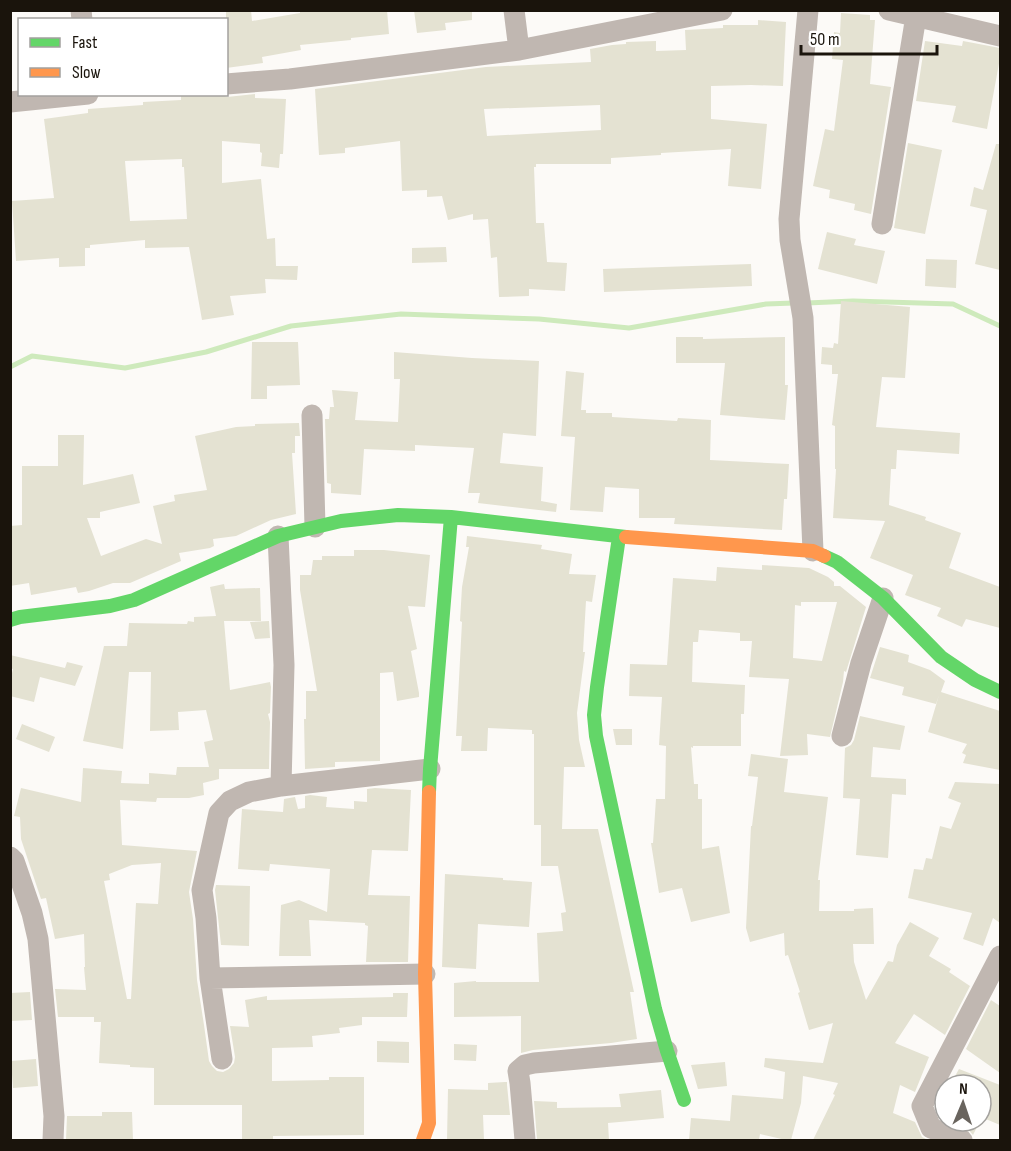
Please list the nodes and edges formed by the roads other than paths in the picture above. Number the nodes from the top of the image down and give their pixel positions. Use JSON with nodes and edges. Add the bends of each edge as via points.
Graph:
{"nodes":[{"id":1,"x":514,"y":10,"type":"edge"},
{"id":2,"x":722,"y":10,"type":"edge"},
{"id":3,"x":808,"y":10,"type":"edge"},
{"id":4,"x":890,"y":10,"type":"edge"},
{"id":5,"x":693,"y":13,"type":"edge"},
{"id":6,"x":916,"y":16,"type":"junction"},
{"id":7,"x":1000,"y":36,"type":"edge"},
{"id":8,"x":519,"y":50,"type":"junction"},
{"id":9,"x":228,"y":84,"type":"edge"},
{"id":10,"x":68,"y":96,"type":"edge"},
{"id":11,"x":10,"y":102,"type":"edge"},
{"id":12,"x":882,"y":224,"type":"dead end"},
{"id":13,"x":312,"y":415,"type":"dead end"},
{"id":14,"x":451,"y":517,"type":"junction"},
{"id":15,"x":315,"y":526,"type":"junction"},
{"id":16,"x":278,"y":536,"type":"junction"},
{"id":17,"x":619,"y":537,"type":"junction"},
{"id":18,"x":813,"y":551,"type":"junction"},
{"id":19,"x":883,"y":598,"type":"junction"},
{"id":20,"x":10,"y":621,"type":"edge"},
{"id":21,"x":1000,"y":692,"type":"edge"},
{"id":22,"x":842,"y":736,"type":"dead end"},
{"id":23,"x":430,"y":769,"type":"junction"},
{"id":24,"x":282,"y":786,"type":"junction"},
{"id":25,"x":10,"y":857,"type":"edge"},
{"id":26,"x":1000,"y":956,"type":"edge"},
{"id":27,"x":425,"y":974,"type":"junction"},
{"id":28,"x":210,"y":978,"type":"junction"},
{"id":29,"x":667,"y":1051,"type":"junction"},
{"id":30,"x":222,"y":1059,"type":"dead end"},
{"id":31,"x":684,"y":1100,"type":"dead end"},
{"id":32,"x":52,"y":1140,"type":"edge"},
{"id":33,"x":423,"y":1140,"type":"edge"},
{"id":34,"x":525,"y":1140,"type":"edge"},
{"id":35,"x":962,"y":1140,"type":"edge"}],
"edges":[{"from":1,"to":8,"type":"street"},
{"from":2,"to":5,"type":"street"},
{"from":3,"to":18,"type":"street","via":[[789,219],[802,318]]},
{"from":4,"to":6,"type":"street"},
{"from":5,"to":8,"type":"street"},
{"from":6,"to":7,"type":"street"},
{"from":6,"to":12,"type":"street"},
{"from":8,"to":9,"type":"street"},
{"from":10,"to":11,"type":"street"},
{"from":13,"to":15,"type":"street"},
{"from":14,"to":15,"type":"street","via":[[398,515]]},
{"from":14,"to":17,"type":"street"},
{"from":14,"to":23,"type":"street"},
{"from":15,"to":16,"type":"street"},
{"from":16,"to":20,"type":"street","via":[[134,600]]},
{"from":16,"to":24,"type":"street","via":[[284,665]]},
{"from":17,"to":18,"type":"street"},
{"from":17,"to":29,"type":"street","via":[[594,715],[652,997]]},
{"from":18,"to":19,"type":"street","via":[[837,562]]},
{"from":19,"to":21,"type":"street","via":[[941,657]]},
{"from":19,"to":22,"type":"street"},
{"from":23,"to":24,"type":"street"},
{"from":23,"to":27,"type":"street"},
{"from":24,"to":28,"type":"street","via":[[249,792],[230,801],[219,813],[202,890]]},
{"from":25,"to":32,"type":"street","via":[[38,939],[54,1116]]},
{"from":26,"to":35,"type":"street","via":[[922,1106],[931,1128]]},
{"from":27,"to":28,"type":"street"},
{"from":27,"to":33,"type":"street","via":[[429,1123]]},
{"from":28,"to":30,"type":"street"},
{"from":29,"to":31,"type":"street"},
{"from":29,"to":34,"type":"street","via":[[525,1065],[518,1071]]}]}
